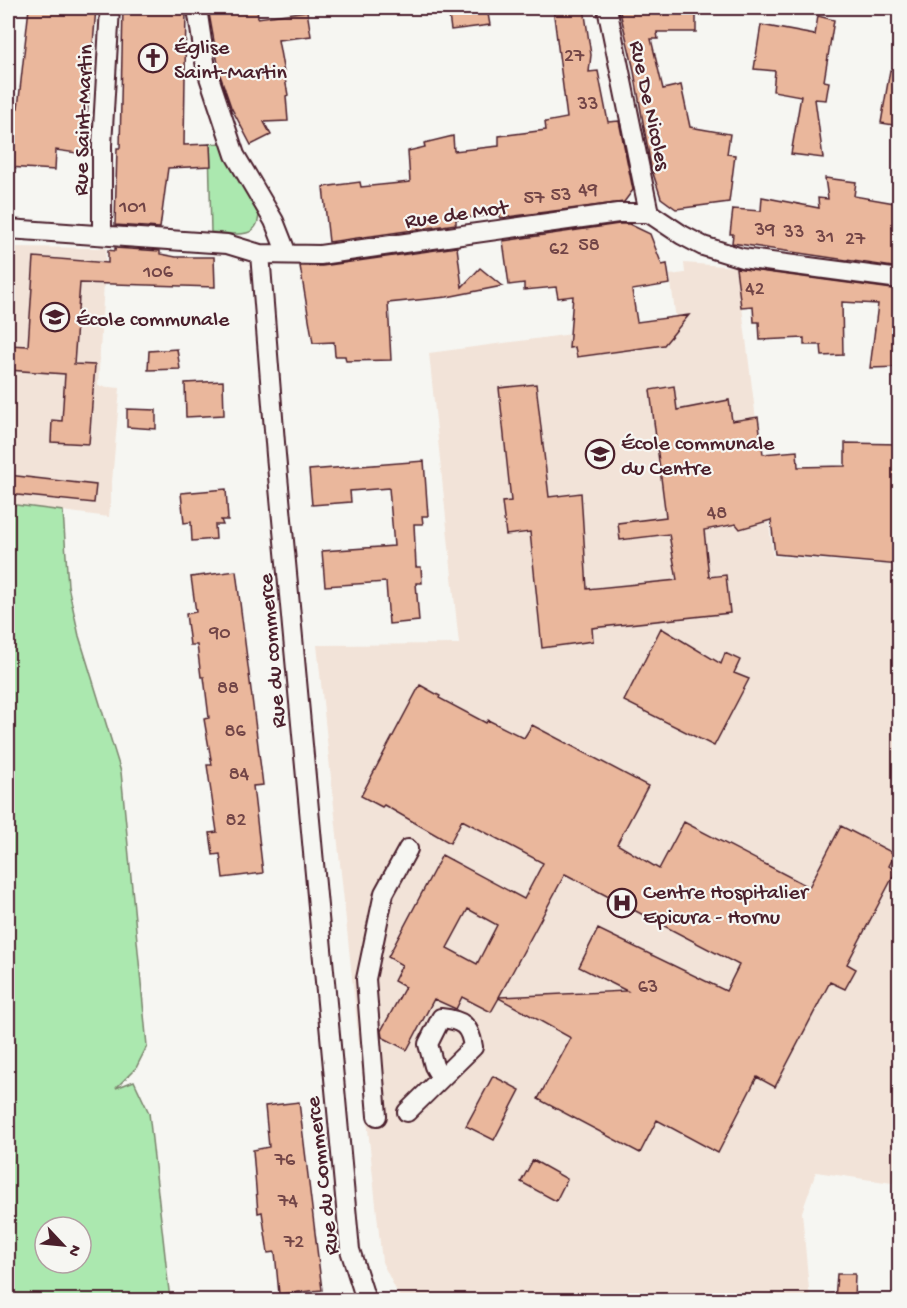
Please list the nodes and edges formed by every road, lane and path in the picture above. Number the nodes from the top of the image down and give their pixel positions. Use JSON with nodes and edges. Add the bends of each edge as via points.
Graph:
{"nodes":[{"id":1,"x":110,"y":8,"type":"edge"},
{"id":2,"x":196,"y":8,"type":"edge"},
{"id":3,"x":607,"y":8,"type":"edge"},
{"id":4,"x":649,"y":213,"type":"junction"},
{"id":5,"x":8,"y":230,"type":"edge"},
{"id":6,"x":102,"y":235,"type":"junction"},
{"id":7,"x":260,"y":254,"type":"junction"},
{"id":8,"x":287,"y":254,"type":"junction"},
{"id":9,"x":900,"y":279,"type":"edge"},
{"id":10,"x":408,"y":849,"type":"dead end"},
{"id":11,"x":330,"y":1045,"type":"joint"},
{"id":12,"x":441,"y":1078,"type":"dead end"},
{"id":13,"x":406,"y":1112,"type":"dead end"},
{"id":14,"x":377,"y":1116,"type":"dead end"},
{"id":15,"x":366,"y":1300,"type":"edge"}],
"edges":[{"from":1,"to":6,"type":"street","name":"Rue Saint-Martin","via":[[102,145]]},
{"from":2,"to":8,"type":"street","via":[[206,68],[235,155],[274,221]]},
{"from":3,"to":4,"type":"street","name":"Rue De Nicoles"},
{"from":4,"to":8,"type":"street","name":"Rue de Mot","via":[[618,213],[320,255]]},
{"from":4,"to":9,"type":"street","via":[[703,246],[742,258]]},
{"from":5,"to":6,"type":"street","name":"Rue de Mot"},
{"from":6,"to":7,"type":"street","name":"Rue de Mot","via":[[227,244]]},
{"from":7,"to":8,"type":"street","name":"Rue de Mot"},
{"from":7,"to":11,"type":"street","name":"Rue du commerce"},
{"from":10,"to":14,"type":"street","via":[[384,893],[366,979]]},
{"from":11,"to":15,"type":"street","name":"Rue du Commerce","via":[[350,1250]]},
{"from":12,"to":13,"type":"street"}]}
